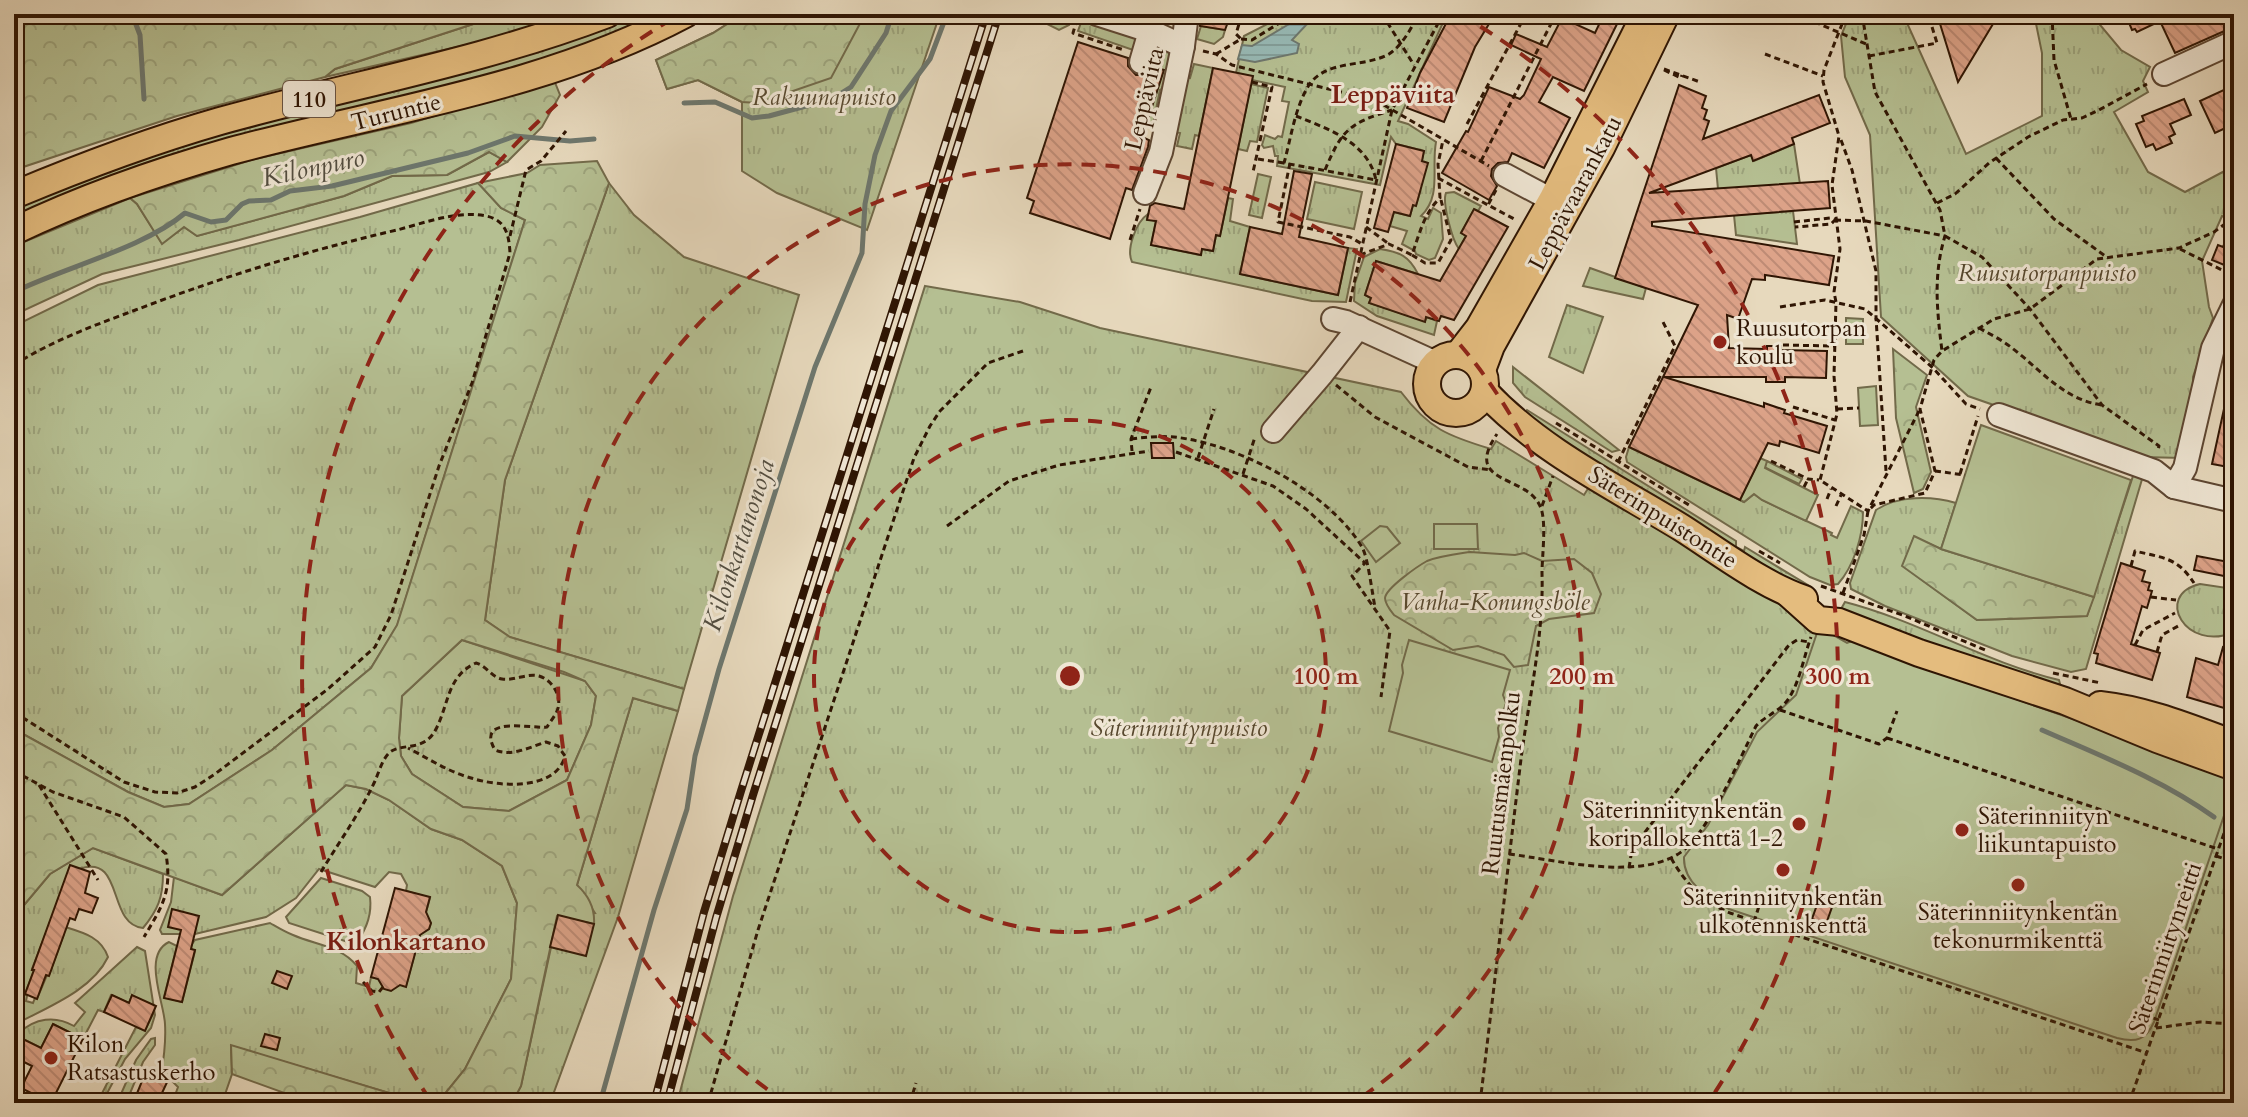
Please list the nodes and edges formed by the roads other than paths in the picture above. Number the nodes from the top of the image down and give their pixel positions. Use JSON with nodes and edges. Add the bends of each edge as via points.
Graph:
{"nodes":[{"id":1,"x":607,"y":14,"type":"edge"},
{"id":2,"x":685,"y":14,"type":"edge"},
{"id":3,"x":1097,"y":14,"type":"edge"},
{"id":4,"x":1187,"y":14,"type":"edge"},
{"id":5,"x":1646,"y":14,"type":"edge"},
{"id":6,"x":1666,"y":14,"type":"edge"},
{"id":7,"x":1150,"y":31,"type":"junction"},
{"id":8,"x":2234,"y":42,"type":"edge"},
{"id":9,"x":1183,"y":46,"type":"junction"},
{"id":10,"x":1142,"y":59,"type":"road end"},
{"id":11,"x":2164,"y":74,"type":"road end"},
{"id":12,"x":1505,"y":175,"type":"road end"},
{"id":13,"x":1145,"y":193,"type":"road end"},
{"id":14,"x":14,"y":195,"type":"edge"},
{"id":15,"x":1560,"y":205,"type":"junction"},
{"id":16,"x":14,"y":231,"type":"edge"},
{"id":17,"x":2234,"y":305,"type":"edge"},
{"id":18,"x":1447,"y":359,"type":"junction"},
{"id":19,"x":1484,"y":381,"type":"junction"},
{"id":20,"x":1990,"y":412,"type":"road end"},
{"id":21,"x":1462,"y":413,"type":"junction"},
{"id":22,"x":1546,"y":430,"type":"junction"},
{"id":23,"x":1264,"y":433,"type":"road end"},
{"id":24,"x":2174,"y":487,"type":"junction"},
{"id":25,"x":2234,"y":501,"type":"edge"},
{"id":26,"x":2065,"y":701,"type":"junction"},
{"id":27,"x":2234,"y":744,"type":"edge"},
{"id":28,"x":2234,"y":767,"type":"edge"}],
"edges":[{"from":1,"to":14,"type":"main road","name":"Turuntie","number":"110","via":[[522,45],[177,134]]},
{"from":2,"to":16,"type":"main road","name":"Turuntie","number":"110","via":[[531,76],[231,152],[135,181]]},
{"from":3,"to":7,"type":"street"},
{"from":4,"to":9,"type":"street","name":"Leppäviita"},
{"from":5,"to":15,"type":"main road","name":"Leppävaarankatu"},
{"from":6,"to":15,"type":"main road","name":"Leppävaarankatu"},
{"from":7,"to":9,"type":"street"},
{"from":7,"to":10,"type":"street"},
{"from":8,"to":11,"type":"street"},
{"from":9,"to":13,"type":"street","name":"Leppäviita","via":[[1161,152]]},
{"from":12,"to":15,"type":"street"},
{"from":15,"to":18,"type":"main road","name":"Leppävaarankatu","via":[[1475,336]]},
{"from":15,"to":19,"type":"main road","name":"Leppävaarankatu","via":[[1491,346]]},
{"from":17,"to":24,"type":"street","via":[[2213,348],[2185,468]]},
{"from":18,"to":19,"type":"main road","via":[[1473,360]]},
{"from":18,"to":21,"type":"main road","via":[[1428,375],[1429,396],[1447,412]]},
{"from":18,"to":23,"type":"street","via":[[1346,323],[1322,374]]},
{"from":19,"to":21,"type":"main road","via":[[1476,406]]},
{"from":19,"to":22,"type":"main road","name":"Säterinpuistontie"},
{"from":20,"to":24,"type":"street","via":[[2154,471]]},
{"from":21,"to":22,"type":"main road","name":"Säterinpuistontie"},
{"from":22,"to":26,"type":"main road","name":"Säterinpuistontie","via":[[1826,608],[1919,653]]},
{"from":24,"to":25,"type":"street"},
{"from":26,"to":27,"type":"main road","name":"Säterinpuistontie","via":[[2123,707]]},
{"from":26,"to":28,"type":"main road","name":"Säterinpuistontie"}]}
